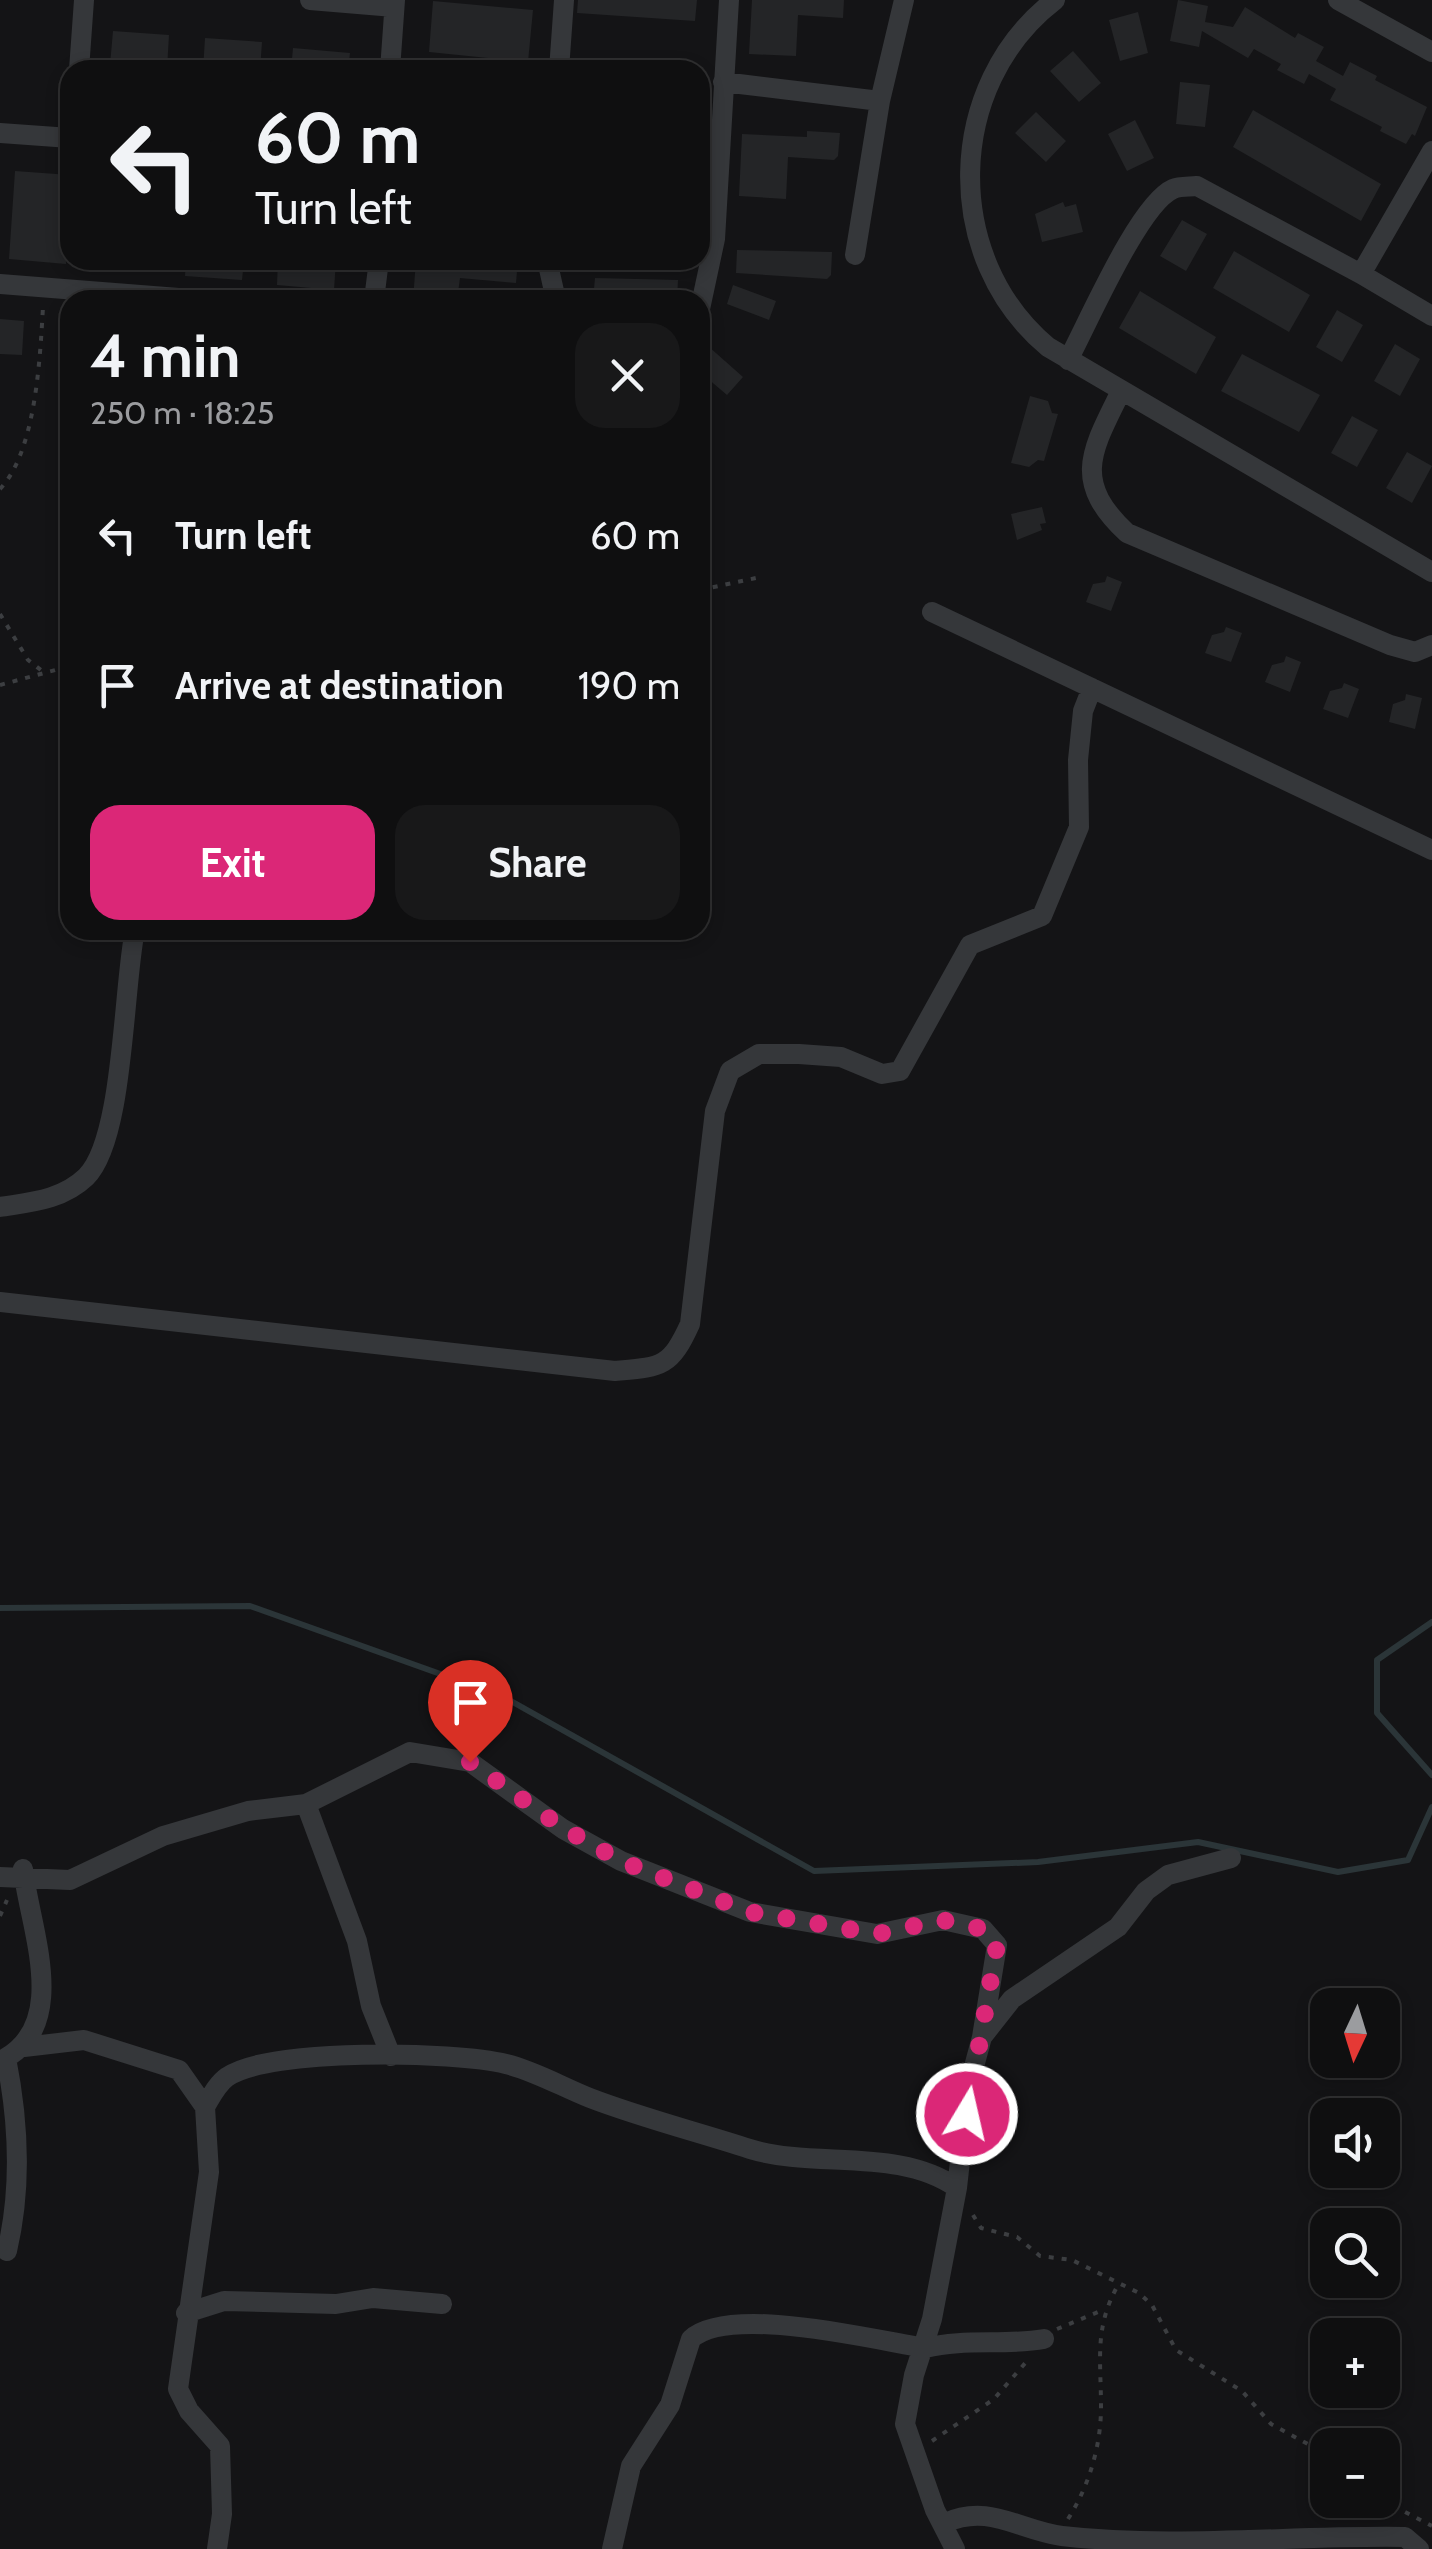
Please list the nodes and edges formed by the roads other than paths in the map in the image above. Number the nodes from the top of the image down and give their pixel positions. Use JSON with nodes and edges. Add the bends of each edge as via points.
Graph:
{"nodes":[{"id":1,"x":84,"y":0,"type":"edge"},
{"id":2,"x":310,"y":0,"type":"edge"},
{"id":3,"x":564,"y":0,"type":"edge"},
{"id":4,"x":729,"y":0,"type":"edge"},
{"id":5,"x":904,"y":0,"type":"edge"},
{"id":6,"x":1055,"y":0,"type":"edge"},
{"id":7,"x":1338,"y":0,"type":"edge"},
{"id":8,"x":394,"y":4,"type":"edge"},
{"id":9,"x":1432,"y":52,"type":"edge"},
{"id":10,"x":80,"y":60,"type":"edge"},
{"id":11,"x":391,"y":60,"type":"edge"},
{"id":12,"x":560,"y":60,"type":"edge"},
{"id":13,"x":723,"y":82,"type":"junction"},
{"id":14,"x":880,"y":101,"type":"junction"},
{"id":15,"x":0,"y":133,"type":"edge"},
{"id":16,"x":60,"y":137,"type":"edge"},
{"id":17,"x":1432,"y":151,"type":"edge"},
{"id":18,"x":710,"y":166,"type":"edge"},
{"id":19,"x":856,"y":254,"type":"dead end"},
{"id":20,"x":710,"y":263,"type":"edge"},
{"id":21,"x":1362,"y":274,"type":"junction"},
{"id":22,"x":0,"y":284,"type":"edge"},
{"id":23,"x":71,"y":290,"type":"edge"},
{"id":24,"x":1432,"y":316,"type":"edge"},
{"id":25,"x":1068,"y":360,"type":"junction"},
{"id":26,"x":1121,"y":390,"type":"junction"},
{"id":27,"x":1432,"y":572,"type":"edge"},
{"id":28,"x":932,"y":612,"type":"dead end"},
{"id":29,"x":1432,"y":645,"type":"edge"},
{"id":30,"x":1092,"y":688,"type":"junction"},
{"id":31,"x":1432,"y":850,"type":"edge"},
{"id":32,"x":134,"y":940,"type":"edge"},
{"id":33,"x":0,"y":1206,"type":"edge"},
{"id":34,"x":0,"y":1302,"type":"edge"},
{"id":35,"x":306,"y":1804,"type":"junction"},
{"id":36,"x":1231,"y":1858,"type":"dead end"},
{"id":37,"x":23,"y":1874,"type":"junction"},
{"id":38,"x":0,"y":1877,"type":"edge"},
{"id":39,"x":982,"y":2037,"type":"junction"},
{"id":40,"x":24,"y":2047,"type":"junction"},
{"id":41,"x":390,"y":2056,"type":"junction"},
{"id":42,"x":3,"y":2060,"type":"edge"},
{"id":43,"x":184,"y":2075,"type":"junction"},
{"id":44,"x":229,"y":2075,"type":"junction"},
{"id":45,"x":205,"y":2108,"type":"junction"},
{"id":46,"x":957,"y":2188,"type":"junction"},
{"id":47,"x":7,"y":2252,"type":"dead end"},
{"id":48,"x":442,"y":2304,"type":"dead end"},
{"id":49,"x":186,"y":2313,"type":"junction"},
{"id":50,"x":1044,"y":2339,"type":"road end"},
{"id":51,"x":925,"y":2348,"type":"junction"},
{"id":52,"x":945,"y":2523,"type":"junction"},
{"id":53,"x":217,"y":2549,"type":"edge"},
{"id":54,"x":612,"y":2549,"type":"edge"},
{"id":55,"x":955,"y":2549,"type":"edge"},
{"id":56,"x":1418,"y":2549,"type":"edge"}],
"edges":[{"from":1,"to":10,"type":"street"},
{"from":2,"to":8,"type":"street"},
{"from":3,"to":12,"type":"street"},
{"from":4,"to":13,"type":"street"},
{"from":5,"to":14,"type":"street"},
{"from":6,"to":25,"type":"street","via":[[1026,25],[991,80],[976,126],[970,196],[972,226],[1000,294],[1031,333]]},
{"from":7,"to":9,"type":"street"},
{"from":8,"to":11,"type":"street"},
{"from":13,"to":14,"type":"street"},
{"from":13,"to":18,"type":"street"},
{"from":14,"to":19,"type":"street"},
{"from":15,"to":16,"type":"street"},
{"from":17,"to":21,"type":"street"},
{"from":18,"to":20,"type":"street"},
{"from":21,"to":24,"type":"street"},
{"from":21,"to":25,"type":"street","via":[[1196,186],[1174,189],[1137,230]]},
{"from":22,"to":23,"type":"street"},
{"from":25,"to":26,"type":"street"},
{"from":26,"to":27,"type":"street"},
{"from":26,"to":29,"type":"street","via":[[1091,455],[1090,476],[1108,516],[1127,533],[1390,645],[1415,652]]},
{"from":28,"to":30,"type":"street"},
{"from":30,"to":31,"type":"street"},
{"from":30,"to":34,"type":"street","via":[[1078,760],[1078,827],[1042,916],[970,945],[900,1071],[882,1074],[841,1057],[759,1054],[730,1071],[715,1111],[690,1324],[676,1355],[657,1367],[615,1371]]},
{"from":32,"to":33,"type":"street","via":[[111,1129],[87,1176],[49,1200]]},
{"from":35,"to":37,"type":"street","via":[[248,1811],[163,1836],[70,1880]]},
{"from":35,"to":39,"type":"street","via":[[410,1752],[470,1762],[621,1861],[750,1912],[877,1934],[942,1920],[983,1929],[997,1945]]},
{"from":35,"to":41,"type":"street","via":[[357,1941]]},
{"from":36,"to":39,"type":"street","via":[[1168,1874],[1118,1926],[1012,1999]]},
{"from":37,"to":38,"type":"street"},
{"from":37,"to":40,"type":"street","via":[[41,1992],[40,2017]]},
{"from":39,"to":46,"type":"street","via":[[968,2089]]},
{"from":40,"to":42,"type":"street"},
{"from":40,"to":43,"type":"street","via":[[84,2040]]},
{"from":41,"to":44,"type":"street","via":[[267,2063]]},
{"from":41,"to":46,"type":"street","via":[[504,2063],[752,2150],[867,2162],[940,2176]]},
{"from":42,"to":47,"type":"street","via":[[18,2162]]},
{"from":43,"to":44,"type":"street"},
{"from":43,"to":45,"type":"street"},
{"from":44,"to":45,"type":"street"},
{"from":45,"to":49,"type":"street","via":[[209,2172]]},
{"from":46,"to":51,"type":"street"},
{"from":48,"to":49,"type":"street","via":[[373,2298],[336,2304],[224,2301]]},
{"from":49,"to":53,"type":"street","via":[[178,2389],[220,2446]]},
{"from":50,"to":51,"type":"street"},
{"from":51,"to":52,"type":"street","via":[[905,2424]]},
{"from":51,"to":54,"type":"street","via":[[759,2324],[698,2332],[670,2404],[630,2466]]},
{"from":52,"to":55,"type":"street"},
{"from":52,"to":56,"type":"street","via":[[967,2512],[1058,2536],[1141,2542],[1405,2537]]}]}
